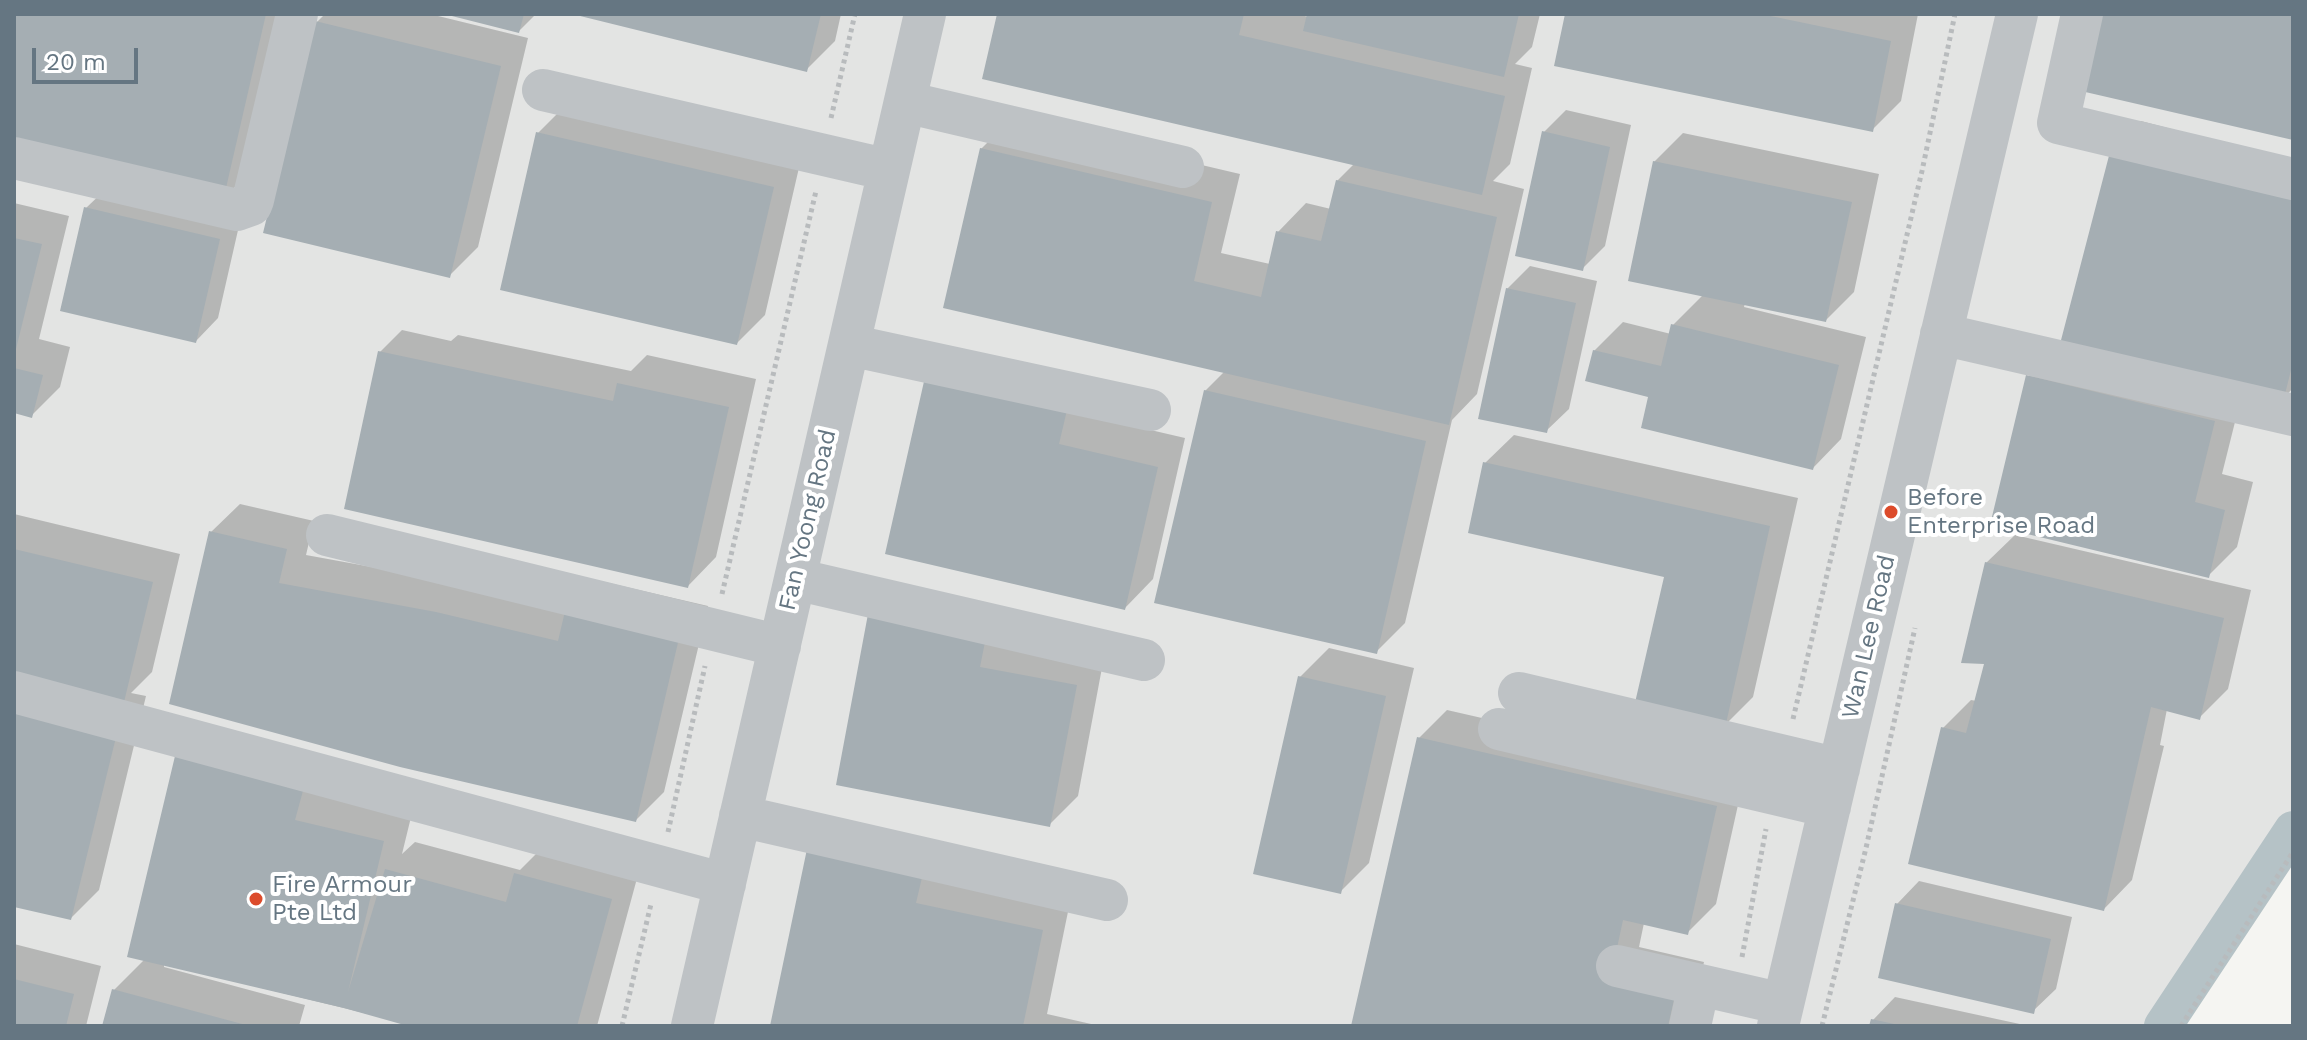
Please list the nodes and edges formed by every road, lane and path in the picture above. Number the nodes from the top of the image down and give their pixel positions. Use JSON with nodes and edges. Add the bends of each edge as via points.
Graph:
{"nodes":[{"id":1,"x":297,"y":14,"type":"edge"},
{"id":2,"x":855,"y":14,"type":"edge"},
{"id":3,"x":925,"y":14,"type":"edge"},
{"id":4,"x":1955,"y":14,"type":"edge"},
{"id":5,"x":2082,"y":14,"type":"edge"},
{"id":6,"x":2011,"y":15,"type":"edge"},
{"id":7,"x":543,"y":90,"type":"dead end"},
{"id":8,"x":905,"y":102,"type":"junction"},
{"id":9,"x":822,"y":155,"type":"junction"},
{"id":10,"x":14,"y":158,"type":"edge"},
{"id":11,"x":1183,"y":167,"type":"dead end"},
{"id":12,"x":889,"y":170,"type":"junction"},
{"id":13,"x":2293,"y":179,"type":"edge"},
{"id":14,"x":1941,"y":334,"type":"junction"},
{"id":15,"x":849,"y":345,"type":"junction"},
{"id":16,"x":1150,"y":410,"type":"dead end"},
{"id":17,"x":2293,"y":415,"type":"edge"},
{"id":18,"x":327,"y":535,"type":"dead end"},
{"id":19,"x":795,"y":579,"type":"junction"},
{"id":20,"x":714,"y":629,"type":"junction"},
{"id":21,"x":780,"y":646,"type":"junction"},
{"id":22,"x":1144,"y":660,"type":"dead end"},
{"id":23,"x":14,"y":692,"type":"edge"},
{"id":24,"x":1519,"y":693,"type":"dead end"},
{"id":25,"x":1499,"y":729,"type":"dead end"},
{"id":26,"x":1779,"y":774,"type":"junction"},
{"id":27,"x":1834,"y":788,"type":"junction"},
{"id":28,"x":740,"y":816,"type":"junction"},
{"id":29,"x":2293,"y":852,"type":"edge"},
{"id":30,"x":660,"y":865,"type":"junction"},
{"id":31,"x":725,"y":884,"type":"junction"},
{"id":32,"x":1107,"y":900,"type":"dead end"},
{"id":33,"x":1617,"y":966,"type":"dead end"},
{"id":34,"x":1717,"y":989,"type":"junction"},
{"id":35,"x":1780,"y":1015,"type":"edge"},
{"id":36,"x":622,"y":1026,"type":"edge"},
{"id":37,"x":692,"y":1026,"type":"edge"},
{"id":38,"x":1690,"y":1026,"type":"edge"},
{"id":39,"x":2181,"y":1026,"type":"edge"}],
"edges":[{"from":1,"to":10,"type":"street","via":[[253,200],[245,208]]},
{"from":2,"to":9,"type":"path"},
{"from":3,"to":8,"type":"street","name":"Fan Yoong Road"},
{"from":4,"to":26,"type":"path"},
{"from":5,"to":13,"type":"street","via":[[2058,123]]},
{"from":6,"to":14,"type":"street","name":"Wan Lee Road"},
{"from":7,"to":9,"type":"street"},
{"from":8,"to":11,"type":"street"},
{"from":8,"to":12,"type":"street","name":"Fan Yoong Road"},
{"from":9,"to":12,"type":"street"},
{"from":9,"to":20,"type":"path"},
{"from":12,"to":15,"type":"street","name":"Fan Yoong Road"},
{"from":14,"to":17,"type":"street"},
{"from":14,"to":27,"type":"street","name":"Wan Lee Road"},
{"from":15,"to":16,"type":"street"},
{"from":15,"to":19,"type":"street","name":"Fan Yoong Road"},
{"from":18,"to":20,"type":"street"},
{"from":19,"to":21,"type":"street","name":"Fan Yoong Road"},
{"from":19,"to":22,"type":"street"},
{"from":20,"to":21,"type":"street"},
{"from":20,"to":30,"type":"path"},
{"from":21,"to":28,"type":"street","name":"Fan Yoong Road"},
{"from":23,"to":30,"type":"street"},
{"from":24,"to":26,"type":"street"},
{"from":25,"to":26,"type":"street"},
{"from":26,"to":27,"type":"street"},
{"from":26,"to":34,"type":"path","via":[[1751,900]]},
{"from":27,"to":35,"type":"street","name":"Wan Lee Road"},
{"from":28,"to":31,"type":"street","name":"Fan Yoong Road"},
{"from":28,"to":32,"type":"street"},
{"from":29,"to":39,"type":"path"},
{"from":30,"to":31,"type":"street"},
{"from":30,"to":36,"type":"path"},
{"from":31,"to":37,"type":"street","name":"Fan Yoong Road"},
{"from":33,"to":34,"type":"street"},
{"from":34,"to":35,"type":"street"},
{"from":34,"to":38,"type":"street"}]}
